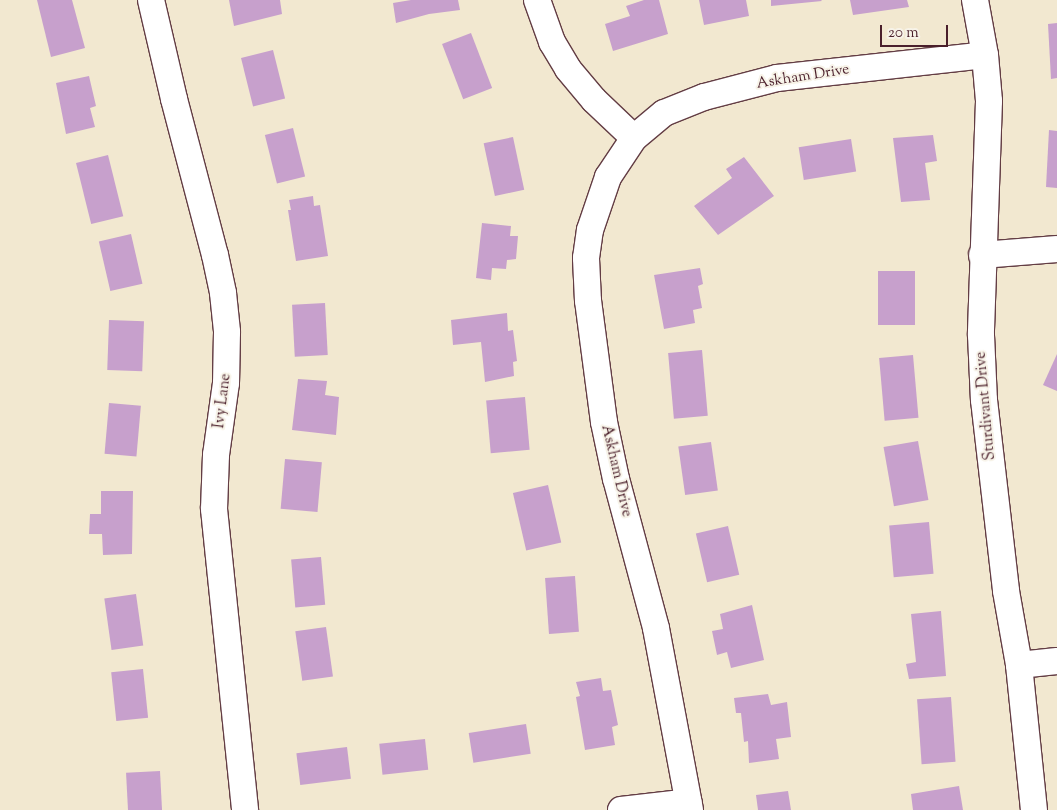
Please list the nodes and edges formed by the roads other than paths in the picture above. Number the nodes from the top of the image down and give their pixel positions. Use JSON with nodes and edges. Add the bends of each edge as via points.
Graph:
{"nodes":[{"id":1,"x":151,"y":0,"type":"edge"},
{"id":2,"x":537,"y":0,"type":"edge"},
{"id":3,"x":975,"y":0,"type":"edge"},
{"id":4,"x":985,"y":55,"type":"junction"},
{"id":5,"x":634,"y":138,"type":"junction"},
{"id":6,"x":1057,"y":249,"type":"edge"},
{"id":7,"x":982,"y":255,"type":"junction"},
{"id":8,"x":1057,"y":661,"type":"edge"},
{"id":9,"x":1019,"y":665,"type":"junction"},
{"id":10,"x":690,"y":806,"type":"edge"},
{"id":11,"x":245,"y":810,"type":"edge"},
{"id":12,"x":621,"y":810,"type":"edge"},
{"id":13,"x":1034,"y":810,"type":"edge"}],
"edges":[{"from":1,"to":11,"type":"street","name":"Ivy Lane","via":[[223,293],[227,332],[226,382],[216,455],[214,509]]},
{"from":2,"to":5,"type":"street","via":[[552,42],[568,69],[594,100]]},
{"from":3,"to":4,"type":"street","name":"Sturdivant Drive"},
{"from":4,"to":5,"type":"street","name":"Askham Drive","via":[[777,78],[704,97],[664,113]]},
{"from":4,"to":7,"type":"street","name":"Sturdivant Drive","via":[[989,101]]},
{"from":5,"to":10,"type":"street","name":"Askham Drive","via":[[608,177],[590,230],[586,258],[588,301],[604,422],[656,628]]},
{"from":6,"to":7,"type":"street"},
{"from":7,"to":9,"type":"street","name":"Sturdivant Drive","via":[[980,335],[984,400],[1006,591]]},
{"from":8,"to":9,"type":"street"},
{"from":9,"to":13,"type":"street","name":"Sturdivant Drive"},
{"from":10,"to":12,"type":"street"}]}
